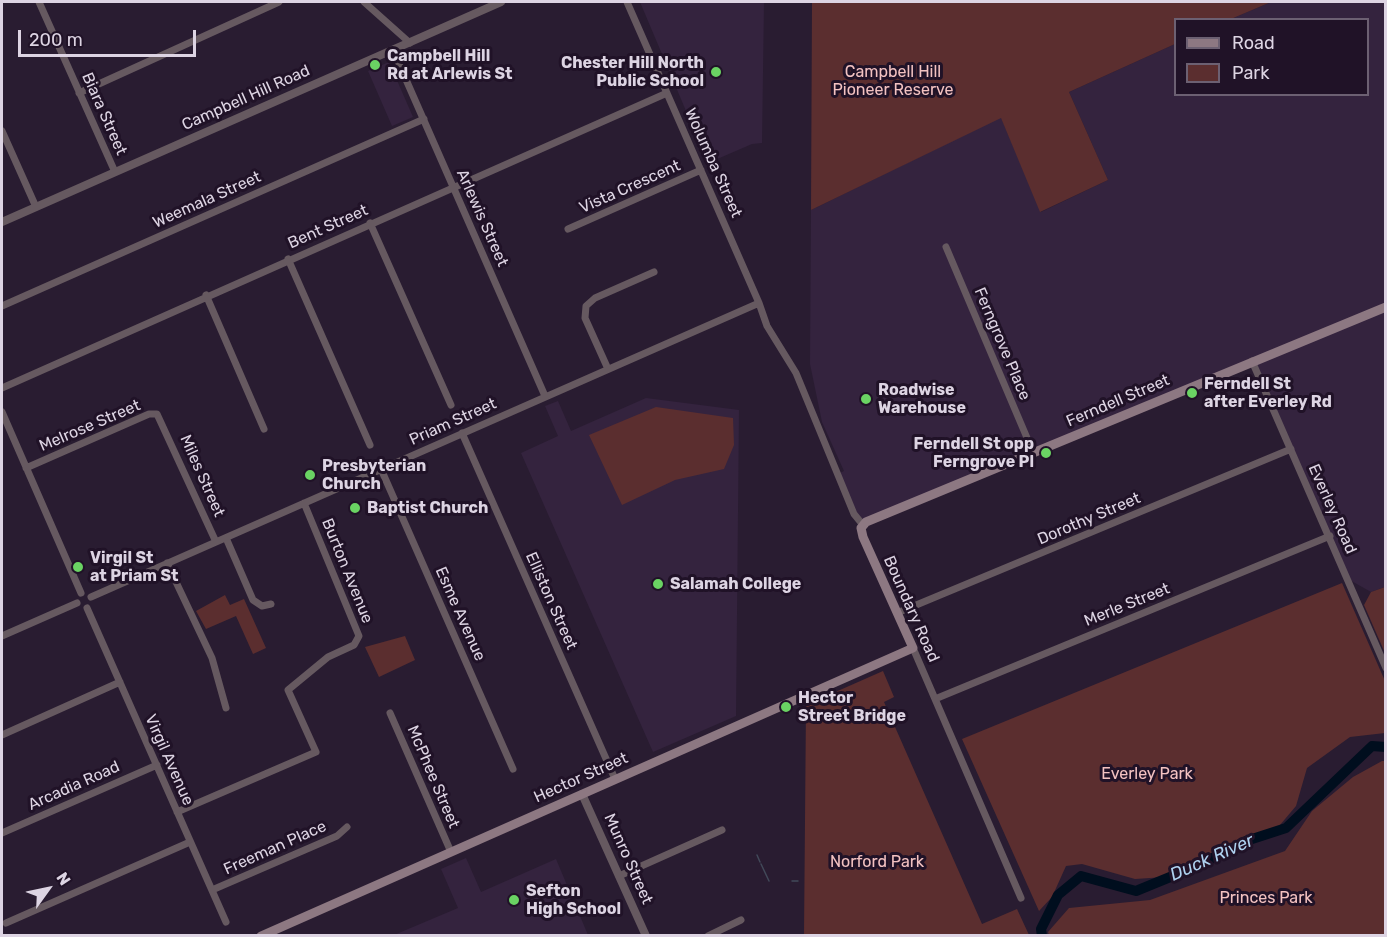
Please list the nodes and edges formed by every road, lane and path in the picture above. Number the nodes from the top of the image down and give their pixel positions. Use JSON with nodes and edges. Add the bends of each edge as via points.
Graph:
{"nodes":[{"id":1,"x":39,"y":2,"type":"edge"},
{"id":2,"x":279,"y":2,"type":"edge"},
{"id":3,"x":364,"y":2,"type":"edge"},
{"id":4,"x":501,"y":2,"type":"edge"},
{"id":5,"x":627,"y":2,"type":"edge"},
{"id":6,"x":410,"y":43,"type":"junction"},
{"id":7,"x":393,"y":50,"type":"junction"},
{"id":8,"x":79,"y":93,"type":"junction"},
{"id":9,"x":668,"y":93,"type":"junction"},
{"id":10,"x":424,"y":119,"type":"junction"},
{"id":11,"x":2,"y":131,"type":"edge"},
{"id":12,"x":701,"y":171,"type":"junction"},
{"id":13,"x":115,"y":172,"type":"junction"},
{"id":14,"x":454,"y":187,"type":"junction"},
{"id":15,"x":36,"y":207,"type":"junction"},
{"id":16,"x":2,"y":222,"type":"edge"},
{"id":17,"x":370,"y":223,"type":"junction"},
{"id":18,"x":568,"y":229,"type":"dead end"},
{"id":19,"x":946,"y":247,"type":"dead end"},
{"id":20,"x":288,"y":259,"type":"junction"},
{"id":21,"x":654,"y":272,"type":"dead end"},
{"id":22,"x":206,"y":295,"type":"junction"},
{"id":23,"x":759,"y":303,"type":"junction"},
{"id":24,"x":2,"y":306,"type":"edge"},
{"id":25,"x":1386,"y":307,"type":"edge"},
{"id":26,"x":772,"y":337,"type":"joint"},
{"id":27,"x":1252,"y":361,"type":"junction"},
{"id":28,"x":608,"y":369,"type":"junction"},
{"id":29,"x":2,"y":388,"type":"edge"},
{"id":30,"x":545,"y":396,"type":"junction"},
{"id":31,"x":451,"y":405,"type":"dead end"},
{"id":32,"x":2,"y":412,"type":"edge"},
{"id":33,"x":163,"y":421,"type":"joint"},
{"id":34,"x":264,"y":429,"type":"dead end"},
{"id":35,"x":462,"y":433,"type":"junction"},
{"id":36,"x":369,"y":445,"type":"dead end"},
{"id":37,"x":1291,"y":449,"type":"junction"},
{"id":38,"x":1033,"y":452,"type":"junction"},
{"id":39,"x":26,"y":468,"type":"junction"},
{"id":40,"x":381,"y":469,"type":"junction"},
{"id":41,"x":304,"y":503,"type":"junction"},
{"id":42,"x":863,"y":525,"type":"junction"},
{"id":43,"x":1330,"y":537,"type":"junction"},
{"id":44,"x":225,"y":538,"type":"junction"},
{"id":45,"x":216,"y":542,"type":"junction"},
{"id":46,"x":167,"y":563,"type":"junction"},
{"id":47,"x":81,"y":593,"type":"junction"},
{"id":48,"x":92,"y":597,"type":"junction"},
{"id":49,"x":77,"y":603,"type":"junction"},
{"id":50,"x":271,"y":604,"type":"dead end"},
{"id":51,"x":87,"y":608,"type":"junction"},
{"id":52,"x":897,"y":613,"type":"junction"},
{"id":53,"x":2,"y":636,"type":"edge"},
{"id":54,"x":913,"y":648,"type":"junction"},
{"id":55,"x":1386,"y":668,"type":"edge"},
{"id":56,"x":120,"y":682,"type":"junction"},
{"id":57,"x":934,"y":699,"type":"junction"},
{"id":58,"x":226,"y":708,"type":"dead end"},
{"id":59,"x":390,"y":713,"type":"dead end"},
{"id":60,"x":2,"y":735,"type":"edge"},
{"id":61,"x":157,"y":765,"type":"junction"},
{"id":62,"x":513,"y":769,"type":"dead end"},
{"id":63,"x":615,"y":779,"type":"junction"},
{"id":64,"x":582,"y":794,"type":"junction"},
{"id":65,"x":177,"y":812,"type":"junction"},
{"id":66,"x":347,"y":827,"type":"dead end"},
{"id":67,"x":722,"y":830,"type":"dead end"},
{"id":68,"x":2,"y":833,"type":"edge"},
{"id":69,"x":190,"y":842,"type":"junction"},
{"id":70,"x":451,"y":852,"type":"junction"},
{"id":71,"x":619,"y":876,"type":"junction"},
{"id":72,"x":212,"y":890,"type":"junction"},
{"id":73,"x":1021,"y":898,"type":"dead end"},
{"id":74,"x":741,"y":920,"type":"dead end"},
{"id":75,"x":226,"y":922,"type":"dead end"},
{"id":76,"x":6,"y":923,"type":"dead end"},
{"id":77,"x":261,"y":936,"type":"edge"},
{"id":78,"x":646,"y":936,"type":"edge"},
{"id":79,"x":708,"y":936,"type":"edge"}],
"edges":[{"from":1,"to":8,"type":"street","name":"Biara Street"},
{"from":2,"to":8,"type":"street"},
{"from":3,"to":6,"type":"street"},
{"from":4,"to":6,"type":"street","name":"Campbell Hill Road"},
{"from":5,"to":9,"type":"street","name":"Wolumba Street"},
{"from":6,"to":7,"type":"street","name":"Campbell Hill Road"},
{"from":7,"to":10,"type":"street","name":"Arlewis Street"},
{"from":7,"to":13,"type":"street","name":"Campbell Hill Road"},
{"from":8,"to":13,"type":"street","name":"Biara Street"},
{"from":9,"to":12,"type":"street","name":"Wolumba Street"},
{"from":9,"to":14,"type":"street","name":"Bent Street"},
{"from":10,"to":14,"type":"street","name":"Arlewis Street"},
{"from":10,"to":24,"type":"street","name":"Weemala Street"},
{"from":11,"to":15,"type":"street"},
{"from":12,"to":18,"type":"street","name":"Vista Crescent"},
{"from":12,"to":23,"type":"street","name":"Wolumba Street"},
{"from":13,"to":15,"type":"street","name":"Campbell Hill Road"},
{"from":14,"to":17,"type":"street","name":"Bent Street"},
{"from":14,"to":30,"type":"street","name":"Arlewis Street"},
{"from":15,"to":16,"type":"street","name":"Campbell Hill Road"},
{"from":17,"to":20,"type":"street","name":"Bent Street"},
{"from":17,"to":31,"type":"street"},
{"from":19,"to":38,"type":"street","name":"Ferngrove Place"},
{"from":20,"to":22,"type":"street","name":"Bent Street"},
{"from":20,"to":36,"type":"street"},
{"from":21,"to":28,"type":"street","via":[[595,298],[586,306],[585,318]]},
{"from":22,"to":29,"type":"street","name":"Bent Street"},
{"from":22,"to":34,"type":"street"},
{"from":23,"to":26,"type":"street","name":"Wolumba Street"},
{"from":23,"to":28,"type":"street","name":"Priam Street"},
{"from":25,"to":27,"type":"main road","name":"Ferndell Street"},
{"from":26,"to":42,"type":"street","name":"Boundary Road","via":[[796,373],[854,514]]},
{"from":27,"to":37,"type":"street","name":"Everley Road"},
{"from":27,"to":38,"type":"main road","name":"Ferndell Street"},
{"from":28,"to":30,"type":"street","name":"Priam Street"},
{"from":30,"to":35,"type":"street","name":"Priam Street"},
{"from":32,"to":39,"type":"street"},
{"from":33,"to":39,"type":"street","name":"Melrose Street","via":[[158,414],[149,414]]},
{"from":33,"to":45,"type":"street","name":"Miles Street"},
{"from":35,"to":40,"type":"street","name":"Priam Street"},
{"from":35,"to":63,"type":"street","name":"Elliston Street"},
{"from":37,"to":43,"type":"street","name":"Everley Road"},
{"from":37,"to":52,"type":"street","name":"Dorothy Street"},
{"from":38,"to":42,"type":"main road","name":"Ferndell Street"},
{"from":39,"to":47,"type":"street"},
{"from":40,"to":41,"type":"street","name":"Priam Street"},
{"from":40,"to":62,"type":"street","name":"Esme Avenue"},
{"from":41,"to":44,"type":"street","name":"Priam Street"},
{"from":41,"to":65,"type":"street","name":"Burton Avenue","via":[[359,636],[354,645],[328,657],[288,690],[316,752]]},
{"from":42,"to":52,"type":"main road","name":"Boundary Road","via":[[863,537]]},
{"from":43,"to":55,"type":"street","name":"Everley Road"},
{"from":43,"to":57,"type":"street","name":"Merle Street"},
{"from":44,"to":45,"type":"street","name":"Priam Street"},
{"from":44,"to":50,"type":"street","via":[[253,600],[262,606]]},
{"from":45,"to":46,"type":"street","name":"Priam Street"},
{"from":46,"to":48,"type":"street","name":"Priam Street"},
{"from":46,"to":58,"type":"street","via":[[212,658]]},
{"from":47,"to":48,"type":"street"},
{"from":47,"to":49,"type":"street"},
{"from":48,"to":51,"type":"street"},
{"from":49,"to":51,"type":"street","via":[[80,608]]},
{"from":49,"to":53,"type":"street"},
{"from":51,"to":56,"type":"street","name":"Virgil Avenue"},
{"from":52,"to":54,"type":"main road","name":"Boundary Road"},
{"from":54,"to":57,"type":"street","name":"Boundary Road"},
{"from":54,"to":63,"type":"main road","name":"Hector Street"},
{"from":56,"to":60,"type":"street"},
{"from":56,"to":61,"type":"street","name":"Virgil Avenue"},
{"from":57,"to":73,"type":"street","name":"Boundary Road"},
{"from":59,"to":70,"type":"street","name":"McPhee Street"},
{"from":61,"to":65,"type":"street","name":"Virgil Avenue"},
{"from":61,"to":68,"type":"street","name":"Arcadia Road"},
{"from":63,"to":64,"type":"main road","name":"Hector Street"},
{"from":64,"to":70,"type":"main road","name":"Hector Street"},
{"from":64,"to":71,"type":"street","name":"Munro Street"},
{"from":65,"to":69,"type":"street","name":"Virgil Avenue"},
{"from":66,"to":72,"type":"street","name":"Freeman Place","via":[[337,836]]},
{"from":67,"to":71,"type":"street"},
{"from":69,"to":72,"type":"street","name":"Virgil Avenue"},
{"from":69,"to":76,"type":"street"},
{"from":70,"to":77,"type":"main road","name":"Hector Street"},
{"from":71,"to":78,"type":"street","name":"Munro Street"},
{"from":72,"to":75,"type":"street","name":"Virgil Avenue"},
{"from":74,"to":79,"type":"street"}]}
